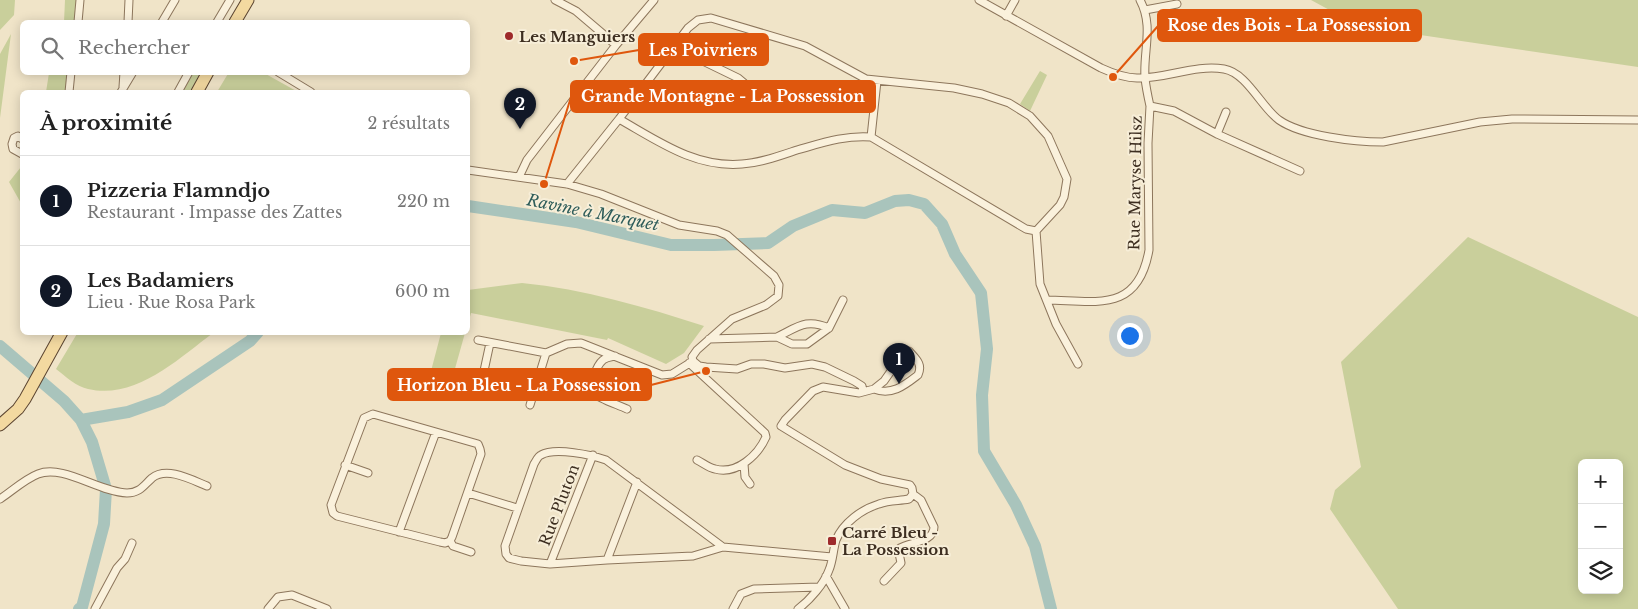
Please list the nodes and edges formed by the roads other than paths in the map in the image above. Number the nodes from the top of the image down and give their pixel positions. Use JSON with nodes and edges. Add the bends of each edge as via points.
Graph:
{"nodes":[{"id":1,"x":80,"y":0,"type":"edge"},
{"id":2,"x":129,"y":0,"type":"edge"},
{"id":3,"x":175,"y":0,"type":"edge"},
{"id":4,"x":230,"y":0,"type":"edge"},
{"id":5,"x":248,"y":0,"type":"edge"},
{"id":6,"x":555,"y":0,"type":"edge"},
{"id":7,"x":654,"y":0,"type":"edge"},
{"id":8,"x":979,"y":0,"type":"edge"},
{"id":9,"x":1015,"y":0,"type":"edge"},
{"id":10,"x":1140,"y":0,"type":"edge"},
{"id":11,"x":1177,"y":4,"type":"dead end"},
{"id":12,"x":1145,"y":10,"type":"junction"},
{"id":13,"x":1006,"y":16,"type":"junction"},
{"id":14,"x":78,"y":20,"type":"edge"},
{"id":15,"x":128,"y":20,"type":"edge"},
{"id":16,"x":163,"y":20,"type":"edge"},
{"id":17,"x":218,"y":20,"type":"edge"},
{"id":18,"x":236,"y":20,"type":"edge"},
{"id":19,"x":616,"y":45,"type":"junction"},
{"id":20,"x":674,"y":47,"type":"junction"},
{"id":21,"x":71,"y":75,"type":"edge"},
{"id":22,"x":124,"y":75,"type":"edge"},
{"id":23,"x":131,"y":75,"type":"edge"},
{"id":24,"x":187,"y":75,"type":"edge"},
{"id":25,"x":206,"y":75,"type":"edge"},
{"id":26,"x":283,"y":75,"type":"edge"},
{"id":27,"x":1145,"y":78,"type":"junction"},
{"id":28,"x":877,"y":81,"type":"junction"},
{"id":29,"x":68,"y":90,"type":"edge"},
{"id":30,"x":122,"y":90,"type":"edge"},
{"id":31,"x":123,"y":90,"type":"edge"},
{"id":32,"x":179,"y":90,"type":"edge"},
{"id":33,"x":198,"y":90,"type":"edge"},
{"id":34,"x":308,"y":90,"type":"edge"},
{"id":35,"x":750,"y":97,"type":"dead end"},
{"id":36,"x":1150,"y":106,"type":"junction"},
{"id":37,"x":1226,"y":112,"type":"dead end"},
{"id":38,"x":619,"y":119,"type":"junction"},
{"id":39,"x":1638,"y":120,"type":"edge"},
{"id":40,"x":1217,"y":134,"type":"junction"},
{"id":41,"x":871,"y":137,"type":"junction"},
{"id":42,"x":20,"y":138,"type":"edge"},
{"id":43,"x":20,"y":153,"type":"edge"},
{"id":44,"x":470,"y":170,"type":"edge"},
{"id":45,"x":1300,"y":171,"type":"dead end"},
{"id":46,"x":519,"y":177,"type":"junction"},
{"id":47,"x":567,"y":184,"type":"junction"},
{"id":48,"x":1036,"y":231,"type":"junction"},
{"id":49,"x":843,"y":300,"type":"dead end"},
{"id":50,"x":1047,"y":300,"type":"junction"},
{"id":51,"x":829,"y":328,"type":"junction"},
{"id":52,"x":60,"y":335,"type":"edge"},
{"id":53,"x":777,"y":337,"type":"junction"},
{"id":54,"x":709,"y":339,"type":"junction"},
{"id":55,"x":478,"y":340,"type":"dead end"},
{"id":56,"x":490,"y":343,"type":"junction"},
{"id":57,"x":546,"y":353,"type":"junction"},
{"id":58,"x":615,"y":356,"type":"junction"},
{"id":59,"x":691,"y":362,"type":"junction"},
{"id":60,"x":1078,"y":364,"type":"dead end"},
{"id":61,"x":874,"y":389,"type":"junction"},
{"id":62,"x":863,"y":391,"type":"junction"},
{"id":63,"x":479,"y":394,"type":"dead end"},
{"id":64,"x":530,"y":405,"type":"dead end"},
{"id":65,"x":627,"y":409,"type":"dead end"},
{"id":66,"x":0,"y":425,"type":"edge"},
{"id":67,"x":436,"y":432,"type":"junction"},
{"id":68,"x":593,"y":455,"type":"junction"},
{"id":69,"x":697,"y":460,"type":"dead end"},
{"id":70,"x":744,"y":464,"type":"junction"},
{"id":71,"x":345,"y":465,"type":"junction"},
{"id":72,"x":368,"y":473,"type":"dead end"},
{"id":73,"x":637,"y":482,"type":"junction"},
{"id":74,"x":750,"y":484,"type":"dead end"},
{"id":75,"x":207,"y":486,"type":"dead end"},
{"id":76,"x":468,"y":492,"type":"junction"},
{"id":77,"x":914,"y":494,"type":"junction"},
{"id":78,"x":0,"y":499,"type":"edge"},
{"id":79,"x":517,"y":508,"type":"junction"},
{"id":80,"x":399,"y":532,"type":"junction"},
{"id":81,"x":450,"y":541,"type":"junction"},
{"id":82,"x":132,"y":544,"type":"dead end"},
{"id":83,"x":723,"y":547,"type":"junction"},
{"id":84,"x":471,"y":552,"type":"dead end"},
{"id":85,"x":832,"y":556,"type":"junction"},
{"id":86,"x":607,"y":560,"type":"junction"},
{"id":87,"x":550,"y":564,"type":"junction"},
{"id":88,"x":826,"y":576,"type":"junction"},
{"id":89,"x":884,"y":580,"type":"dead end"},
{"id":90,"x":819,"y":587,"type":"junction"},
{"id":91,"x":95,"y":609,"type":"edge"},
{"id":92,"x":268,"y":609,"type":"edge"},
{"id":93,"x":327,"y":609,"type":"edge"},
{"id":94,"x":733,"y":609,"type":"edge"},
{"id":95,"x":798,"y":609,"type":"edge"},
{"id":96,"x":845,"y":609,"type":"edge"}],
"edges":[{"from":1,"to":14,"type":"street"},
{"from":2,"to":15,"type":"street"},
{"from":3,"to":16,"type":"street"},
{"from":4,"to":17,"type":"street"},
{"from":5,"to":18,"type":"main road"},
{"from":6,"to":19,"type":"street","via":[[576,11]]},
{"from":7,"to":19,"type":"street"},
{"from":8,"to":13,"type":"street"},
{"from":9,"to":13,"type":"street"},
{"from":10,"to":12,"type":"street"},
{"from":11,"to":12,"type":"street"},
{"from":12,"to":27,"type":"street","name":"Rue Maryse Hilsz","via":[[1148,44]]},
{"from":13,"to":27,"type":"street","via":[[1100,68],[1122,76]]},
{"from":19,"to":46,"type":"street","via":[[527,160]]},
{"from":20,"to":28,"type":"street","via":[[698,20],[712,18],[805,46],[854,74]]},
{"from":20,"to":35,"type":"street","via":[[738,78]]},
{"from":20,"to":38,"type":"street"},
{"from":21,"to":29,"type":"street"},
{"from":22,"to":30,"type":"street"},
{"from":23,"to":31,"type":"street"},
{"from":24,"to":32,"type":"street"},
{"from":25,"to":33,"type":"main road"},
{"from":26,"to":34,"type":"street"},
{"from":27,"to":36,"type":"street","name":"Rue Maryse Hilsz"},
{"from":27,"to":39,"type":"street","via":[[1196,69],[1225,69],[1239,77],[1267,109],[1293,128],[1367,142],[1391,141],[1480,122],[1512,119]]},
{"from":28,"to":41,"type":"street"},
{"from":28,"to":48,"type":"street","via":[[954,88],[982,94],[1009,103],[1030,116],[1048,136],[1065,173],[1067,186],[1060,205]]},
{"from":36,"to":40,"type":"street","via":[[1174,111]]},
{"from":36,"to":50,"type":"street","name":"Rue Maryse Hilsz","via":[[1149,250],[1138,281],[1128,294],[1113,300]]},
{"from":37,"to":40,"type":"street"},
{"from":38,"to":41,"type":"street","via":[[682,154],[723,165],[762,160],[847,137]]},
{"from":38,"to":47,"type":"street"},
{"from":40,"to":45,"type":"street"},
{"from":41,"to":48,"type":"street","via":[[1026,229]]},
{"from":42,"to":43,"type":"street","via":[[14,138],[12,144],[13,149]]},
{"from":44,"to":46,"type":"street"},
{"from":46,"to":47,"type":"street"},
{"from":47,"to":54,"type":"street","via":[[679,225],[727,235],[774,276],[779,285],[778,296],[766,305],[732,319]]},
{"from":48,"to":50,"type":"street","via":[[1040,284]]},
{"from":49,"to":51,"type":"street"},
{"from":50,"to":60,"type":"street"},
{"from":51,"to":53,"type":"street","via":[[811,323]]},
{"from":51,"to":53,"type":"street","via":[[812,341],[799,345]]},
{"from":52,"to":66,"type":"main road","via":[[25,399]]},
{"from":53,"to":54,"type":"street"},
{"from":54,"to":59,"type":"street","via":[[694,353]]},
{"from":55,"to":56,"type":"street"},
{"from":56,"to":57,"type":"street"},
{"from":56,"to":63,"type":"street"},
{"from":57,"to":58,"type":"street","via":[[574,342]]},
{"from":57,"to":64,"type":"street"},
{"from":58,"to":59,"type":"street","via":[[662,375],[672,374]]},
{"from":58,"to":65,"type":"street","via":[[601,362],[592,389],[599,396]]},
{"from":59,"to":62,"type":"street","via":[[699,366],[737,369],[757,364],[779,368],[818,365],[854,381],[862,386]]},
{"from":59,"to":70,"type":"street","via":[[765,433],[763,443]]},
{"from":61,"to":61,"type":"street","via":[[884,392],[902,387],[918,375],[919,362],[905,351],[884,381]]},
{"from":61,"to":62,"type":"street"},
{"from":62,"to":77,"type":"street","via":[[823,387],[813,391],[781,426],[845,466],[910,485]]},
{"from":67,"to":71,"type":"street","via":[[368,415]]},
{"from":67,"to":76,"type":"street","via":[[478,444],[481,454]]},
{"from":67,"to":80,"type":"street"},
{"from":68,"to":73,"type":"street","via":[[606,460]]},
{"from":68,"to":79,"type":"street","via":[[541,454]]},
{"from":68,"to":87,"type":"street","name":"Rue Pluton"},
{"from":69,"to":70,"type":"street","via":[[716,470]]},
{"from":70,"to":74,"type":"street","via":[[745,477]]},
{"from":71,"to":72,"type":"street"},
{"from":71,"to":80,"type":"street","via":[[331,505],[333,514]]},
{"from":73,"to":83,"type":"street"},
{"from":73,"to":86,"type":"street"},
{"from":75,"to":78,"type":"street","via":[[166,473],[158,474],[136,492],[127,493],[101,488],[66,474],[45,472]]},
{"from":76,"to":79,"type":"street"},
{"from":76,"to":81,"type":"street"},
{"from":77,"to":85,"type":"street","via":[[909,499],[873,506],[849,522],[836,540]]},
{"from":77,"to":89,"type":"street","via":[[921,500],[934,531],[930,537],[900,548],[901,563]]},
{"from":79,"to":87,"type":"street","via":[[505,546],[508,558]]},
{"from":80,"to":81,"type":"street","via":[[445,543]]},
{"from":81,"to":84,"type":"street","via":[[453,546]]},
{"from":82,"to":91,"type":"street"},
{"from":83,"to":85,"type":"street"},
{"from":83,"to":86,"type":"street","via":[[693,556]]},
{"from":85,"to":88,"type":"street"},
{"from":86,"to":87,"type":"street"},
{"from":88,"to":90,"type":"street"},
{"from":88,"to":96,"type":"street"},
{"from":90,"to":94,"type":"street","via":[[754,589],[741,594]]},
{"from":90,"to":95,"type":"street"},
{"from":92,"to":93,"type":"street","via":[[278,597],[292,594]]}]}
